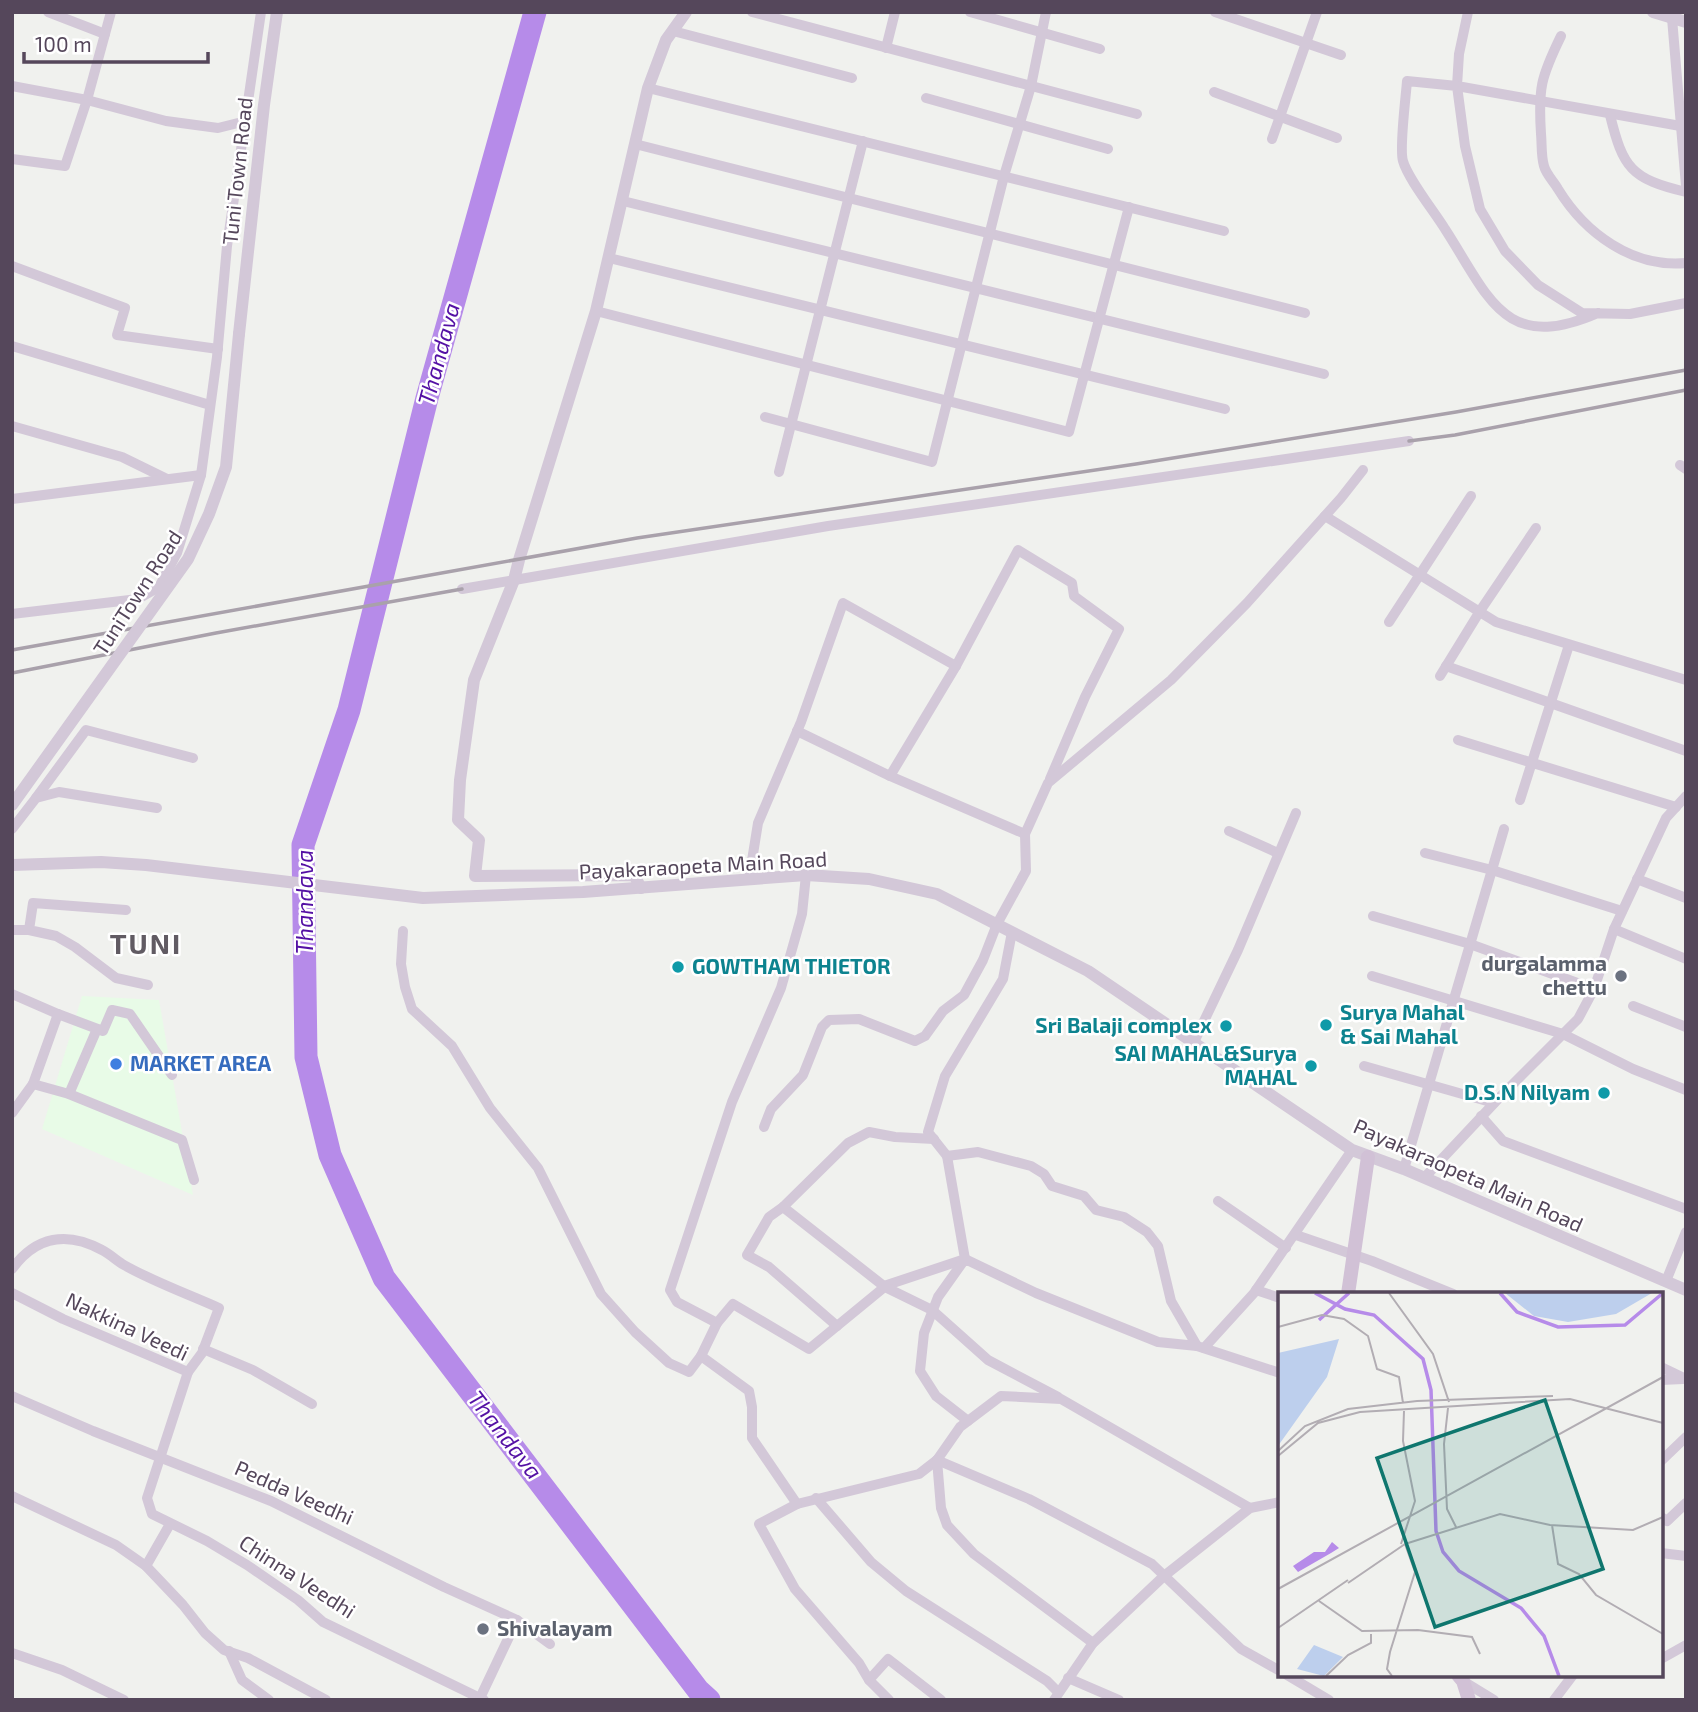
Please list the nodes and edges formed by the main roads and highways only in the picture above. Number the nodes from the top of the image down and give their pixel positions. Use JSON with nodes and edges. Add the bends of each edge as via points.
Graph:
{"nodes":[{"id":1,"x":1368,"y":1157,"type":"road end"},
{"id":2,"x":1348,"y":1292,"type":"edge"},
{"id":3,"x":1461,"y":1678,"type":"edge"},
{"id":4,"x":1469,"y":1700,"type":"edge"}],
"edges":[{"from":1,"to":2,"type":"main road"},
{"from":3,"to":4,"type":"main road"}]}
